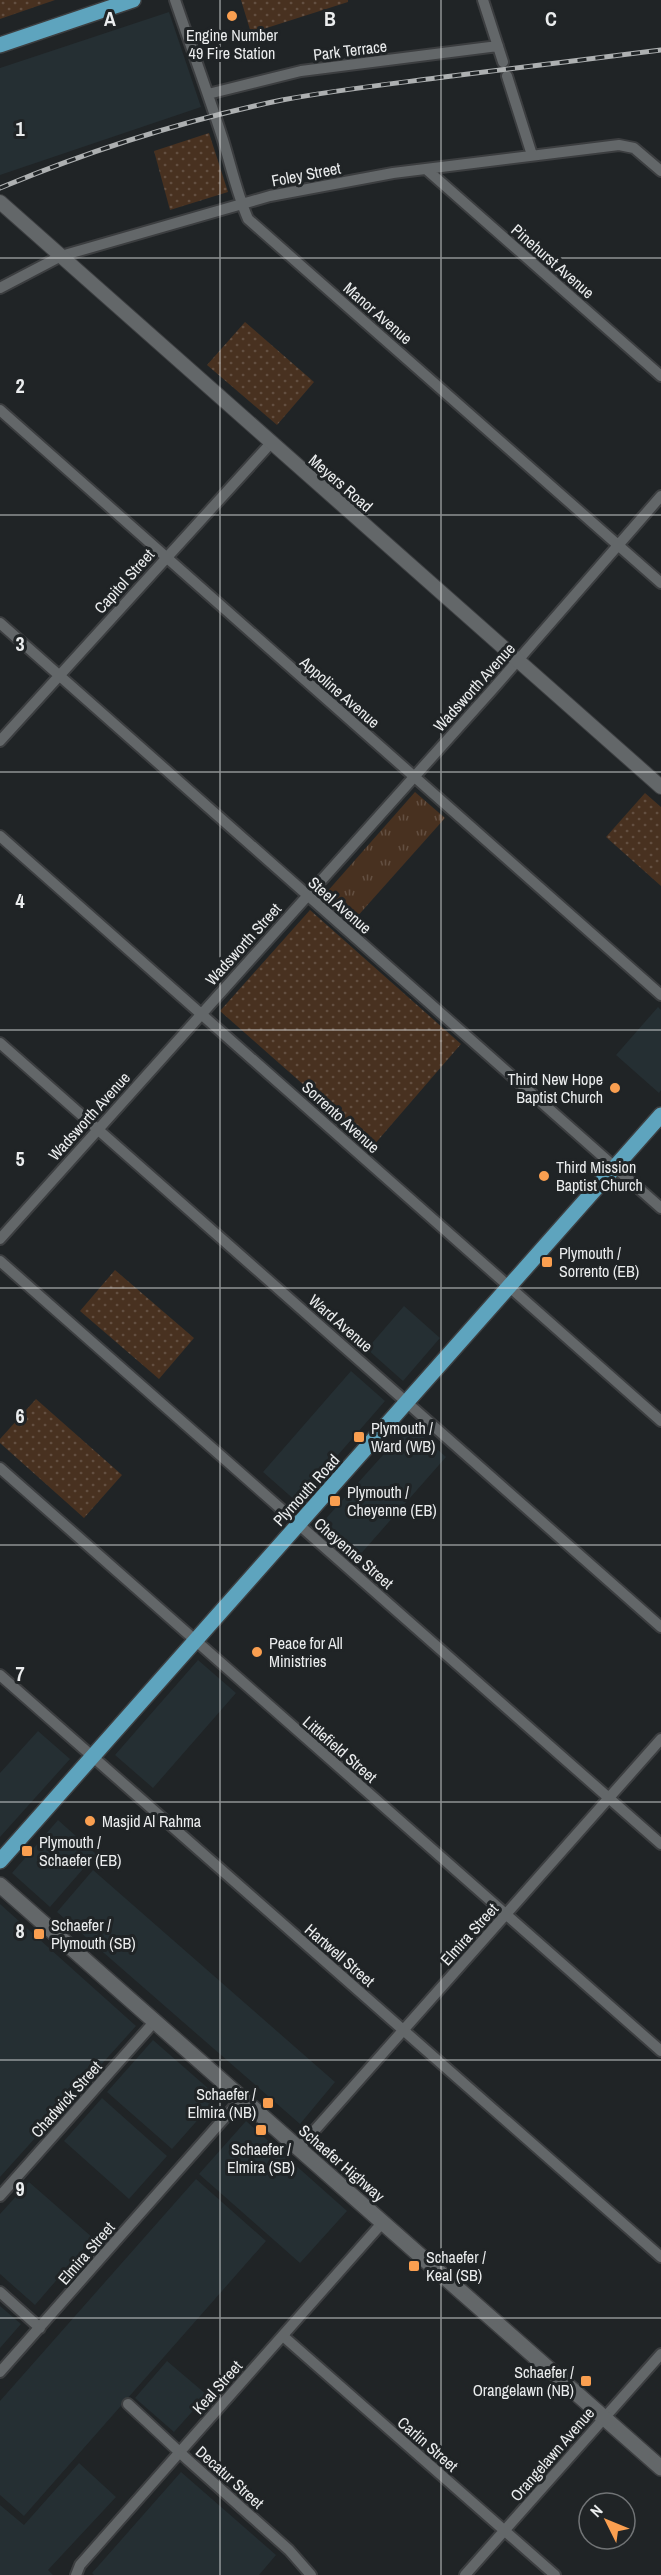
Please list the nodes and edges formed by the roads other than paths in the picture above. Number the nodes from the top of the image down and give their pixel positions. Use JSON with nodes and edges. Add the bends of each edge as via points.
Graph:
{"nodes":[{"id":1,"x":133,"y":0,"type":"edge"},
{"id":2,"x":175,"y":0,"type":"edge"},
{"id":3,"x":483,"y":0,"type":"edge"},
{"id":4,"x":0,"y":45,"type":"edge"},
{"id":5,"x":498,"y":46,"type":"junction"},
{"id":6,"x":502,"y":62,"type":"dead end"},
{"id":7,"x":507,"y":76,"type":"dead end"},
{"id":8,"x":208,"y":94,"type":"junction"},
{"id":9,"x":532,"y":155,"type":"junction"},
{"id":10,"x":426,"y":169,"type":"junction"},
{"id":11,"x":661,"y":171,"type":"edge"},
{"id":12,"x":0,"y":202,"type":"edge"},
{"id":13,"x":241,"y":204,"type":"junction"},
{"id":14,"x":61,"y":256,"type":"junction"},
{"id":15,"x":0,"y":288,"type":"edge"},
{"id":16,"x":661,"y":376,"type":"edge"},
{"id":17,"x":0,"y":410,"type":"edge"},
{"id":18,"x":271,"y":443,"type":"junction"},
{"id":19,"x":661,"y":496,"type":"edge"},
{"id":20,"x":618,"y":545,"type":"junction"},
{"id":21,"x":165,"y":558,"type":"junction"},
{"id":22,"x":661,"y":583,"type":"edge"},
{"id":23,"x":0,"y":623,"type":"edge"},
{"id":24,"x":518,"y":661,"type":"junction"},
{"id":25,"x":59,"y":676,"type":"junction"},
{"id":26,"x":0,"y":741,"type":"edge"},
{"id":27,"x":413,"y":777,"type":"junction"},
{"id":28,"x":661,"y":787,"type":"edge"},
{"id":29,"x":0,"y":836,"type":"edge"},
{"id":30,"x":307,"y":895,"type":"junction"},
{"id":31,"x":661,"y":995,"type":"edge"},
{"id":32,"x":201,"y":1013,"type":"junction"},
{"id":33,"x":0,"y":1043,"type":"edge"},
{"id":34,"x":661,"y":1115,"type":"edge"},
{"id":35,"x":97,"y":1129,"type":"junction"},
{"id":36,"x":615,"y":1167,"type":"junction"},
{"id":37,"x":661,"y":1208,"type":"edge"},
{"id":38,"x":0,"y":1239,"type":"edge"},
{"id":39,"x":0,"y":1261,"type":"edge"},
{"id":40,"x":510,"y":1287,"type":"junction"},
{"id":41,"x":407,"y":1403,"type":"junction"},
{"id":42,"x":661,"y":1421,"type":"edge"},
{"id":43,"x":0,"y":1468,"type":"edge"},
{"id":44,"x":299,"y":1525,"type":"junction"},
{"id":45,"x":661,"y":1627,"type":"edge"},
{"id":46,"x":196,"y":1641,"type":"junction"},
{"id":47,"x":0,"y":1676,"type":"edge"},
{"id":48,"x":661,"y":1739,"type":"edge"},
{"id":49,"x":93,"y":1757,"type":"junction"},
{"id":50,"x":609,"y":1798,"type":"junction"},
{"id":51,"x":661,"y":1844,"type":"edge"},
{"id":52,"x":0,"y":1861,"type":"edge"},
{"id":53,"x":0,"y":1884,"type":"edge"},
{"id":54,"x":506,"y":1915,"type":"junction"},
{"id":55,"x":155,"y":2021,"type":"junction"},
{"id":56,"x":403,"y":2031,"type":"junction"},
{"id":57,"x":661,"y":2052,"type":"edge"},
{"id":58,"x":242,"y":2098,"type":"junction"},
{"id":59,"x":299,"y":2148,"type":"junction"},
{"id":60,"x":0,"y":2196,"type":"edge"},
{"id":61,"x":383,"y":2222,"type":"junction"},
{"id":62,"x":661,"y":2257,"type":"edge"},
{"id":63,"x":0,"y":2292,"type":"edge"},
{"id":64,"x":40,"y":2328,"type":"junction"},
{"id":65,"x":283,"y":2336,"type":"junction"},
{"id":66,"x":661,"y":2354,"type":"edge"},
{"id":67,"x":0,"y":2372,"type":"edge"},
{"id":68,"x":128,"y":2404,"type":"dead end"},
{"id":69,"x":604,"y":2418,"type":"junction"},
{"id":70,"x":180,"y":2452,"type":"junction"},
{"id":71,"x":661,"y":2468,"type":"edge"},
{"id":72,"x":504,"y":2531,"type":"junction"},
{"id":73,"x":76,"y":2575,"type":"edge"},
{"id":74,"x":311,"y":2575,"type":"edge"},
{"id":75,"x":465,"y":2575,"type":"edge"},
{"id":76,"x":555,"y":2575,"type":"edge"}],
"edges":[{"from":1,"to":4,"type":"main road"},
{"from":2,"to":8,"type":"street","name":"Manor Avenue"},
{"from":3,"to":5,"type":"street"},
{"from":5,"to":6,"type":"street"},
{"from":5,"to":8,"type":"street","name":"Park Terrace","via":[[302,71]]},
{"from":7,"to":9,"type":"street"},
{"from":8,"to":13,"type":"street","name":"Manor Avenue"},
{"from":9,"to":10,"type":"street","name":"Foley Street"},
{"from":9,"to":11,"type":"street","name":"Foley Street","via":[[619,145],[630,147]]},
{"from":10,"to":13,"type":"street","name":"Foley Street"},
{"from":10,"to":16,"type":"street","name":"Pinehurst Avenue"},
{"from":12,"to":14,"type":"street","name":"Meyers Road"},
{"from":13,"to":14,"type":"street","name":"Foley Street"},
{"from":13,"to":20,"type":"street","name":"Manor Avenue","via":[[248,219]]},
{"from":14,"to":15,"type":"street","name":"Foley Street"},
{"from":14,"to":18,"type":"street","name":"Meyers Road"},
{"from":17,"to":21,"type":"street","name":"Appoline Avenue"},
{"from":18,"to":21,"type":"street","name":"Capitol Street"},
{"from":18,"to":24,"type":"street","name":"Meyers Road"},
{"from":19,"to":20,"type":"street","name":"Wadsworth Avenue"},
{"from":20,"to":22,"type":"street","name":"Manor Avenue"},
{"from":20,"to":24,"type":"street","name":"Wadsworth Avenue"},
{"from":21,"to":25,"type":"street","name":"Capitol Street"},
{"from":21,"to":27,"type":"street","name":"Appoline Avenue"},
{"from":23,"to":25,"type":"street","name":"Steel Avenue"},
{"from":24,"to":27,"type":"street","name":"Wadsworth Avenue"},
{"from":24,"to":28,"type":"street","name":"Meyers Road"},
{"from":25,"to":26,"type":"street","name":"Capitol Street"},
{"from":25,"to":30,"type":"street","name":"Steel Avenue"},
{"from":27,"to":30,"type":"street","name":"Wadsworth Avenue"},
{"from":27,"to":31,"type":"street","name":"Appoline Avenue"},
{"from":29,"to":32,"type":"street","name":"Sorrento Avenue"},
{"from":30,"to":32,"type":"street","name":"Wadsworth Street"},
{"from":30,"to":36,"type":"street","name":"Steel Avenue"},
{"from":32,"to":35,"type":"street","name":"Wadsworth Avenue"},
{"from":32,"to":40,"type":"street","name":"Sorrento Avenue"},
{"from":33,"to":35,"type":"street","name":"Ward Avenue"},
{"from":34,"to":36,"type":"main road","name":"Plymouth Road"},
{"from":35,"to":38,"type":"street","name":"Wadsworth Avenue"},
{"from":35,"to":41,"type":"street","name":"Ward Avenue"},
{"from":36,"to":37,"type":"street","name":"Steel Avenue"},
{"from":36,"to":40,"type":"main road","name":"Plymouth Road"},
{"from":39,"to":44,"type":"street","name":"Cheyenne Street"},
{"from":40,"to":41,"type":"main road","name":"Plymouth Road"},
{"from":40,"to":42,"type":"street","name":"Sorrento Avenue"},
{"from":41,"to":44,"type":"main road","name":"Plymouth Road"},
{"from":41,"to":45,"type":"street","name":"Ward Avenue"},
{"from":43,"to":46,"type":"street","name":"Littlefield Street"},
{"from":44,"to":46,"type":"main road","name":"Plymouth Road"},
{"from":44,"to":50,"type":"street","name":"Cheyenne Street"},
{"from":46,"to":49,"type":"main road","name":"Plymouth Road"},
{"from":46,"to":54,"type":"street","name":"Littlefield Street"},
{"from":47,"to":49,"type":"street","name":"Hartwell Street"},
{"from":48,"to":50,"type":"street","name":"Elmira Street"},
{"from":49,"to":52,"type":"main road","name":"Plymouth Road"},
{"from":49,"to":56,"type":"street","name":"Hartwell Street"},
{"from":50,"to":51,"type":"street","name":"Cheyenne Street"},
{"from":50,"to":54,"type":"street","name":"Elmira Street"},
{"from":53,"to":55,"type":"main road","name":"Schaefer Highway"},
{"from":54,"to":56,"type":"street","name":"Elmira Street"},
{"from":54,"to":57,"type":"street","name":"Littlefield Street"},
{"from":55,"to":58,"type":"main road","name":"Schaefer Highway"},
{"from":55,"to":60,"type":"street","name":"Chadwick Street"},
{"from":56,"to":59,"type":"street","name":"Elmira Street"},
{"from":56,"to":62,"type":"street","name":"Hartwell Street"},
{"from":58,"to":59,"type":"main road","name":"Schaefer Highway"},
{"from":58,"to":64,"type":"street","name":"Elmira Street"},
{"from":59,"to":61,"type":"main road","name":"Schaefer Highway"},
{"from":61,"to":65,"type":"street","name":"Keal Street"},
{"from":61,"to":69,"type":"main road","name":"Schaefer Highway"},
{"from":63,"to":64,"type":"street"},
{"from":64,"to":67,"type":"street","name":"Elmira Street"},
{"from":65,"to":70,"type":"street","name":"Keal Street"},
{"from":65,"to":72,"type":"street","name":"Carlin Street"},
{"from":66,"to":69,"type":"street","name":"Orangelawn Avenue"},
{"from":68,"to":70,"type":"street","name":"Decatur Street"},
{"from":69,"to":71,"type":"main road","name":"Schaefer Highway"},
{"from":69,"to":72,"type":"street","name":"Orangelawn Avenue"},
{"from":70,"to":73,"type":"street","name":"Keal Street","via":[[80,2565]]},
{"from":70,"to":74,"type":"street","name":"Decatur Street","via":[[289,2550]]},
{"from":72,"to":75,"type":"street","name":"Orangelawn Avenue"},
{"from":72,"to":76,"type":"street","name":"Carlin Street"}]}
